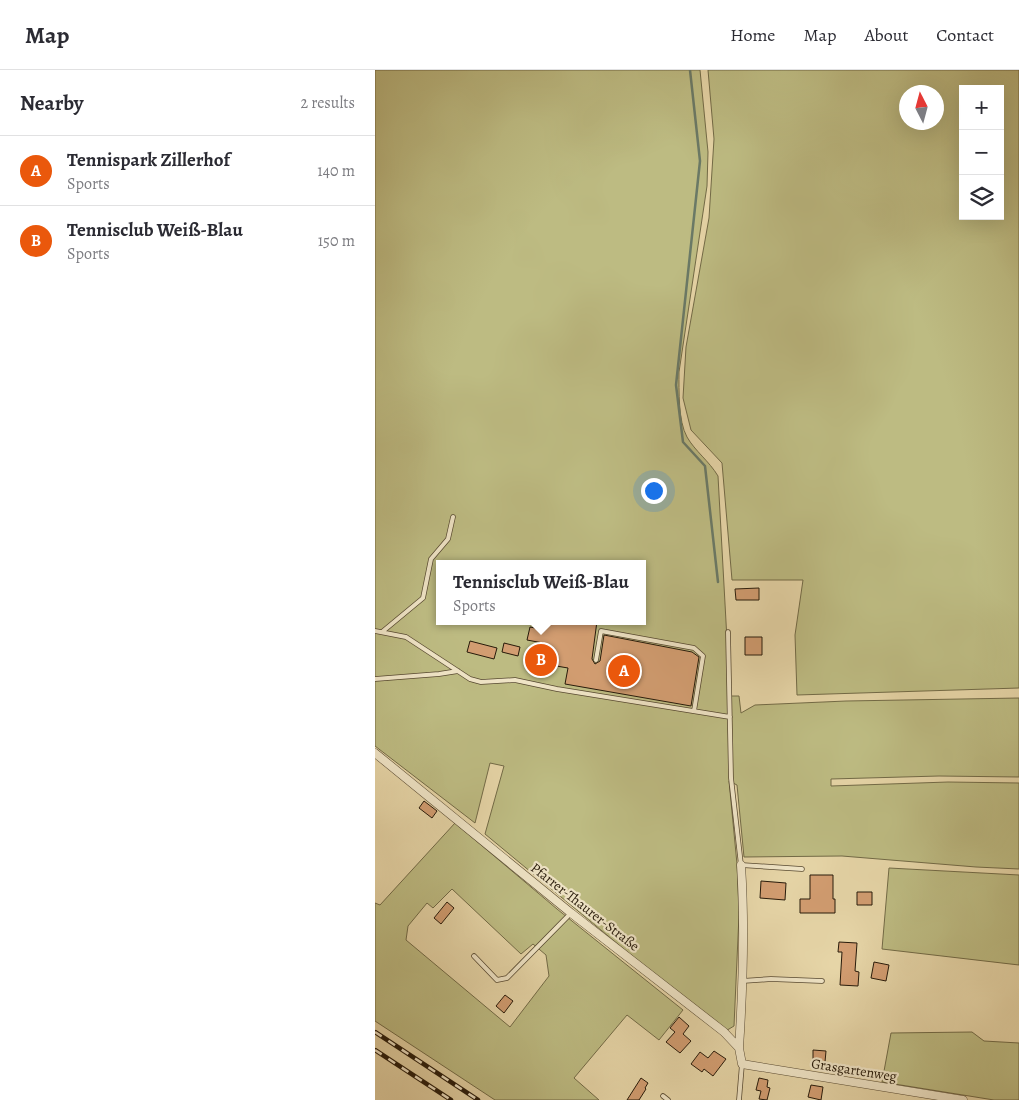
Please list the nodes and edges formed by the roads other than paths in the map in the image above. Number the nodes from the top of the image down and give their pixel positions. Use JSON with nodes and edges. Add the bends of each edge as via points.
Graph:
{"nodes":[{"id":1,"x":453,"y":517,"type":"dead end"},
{"id":2,"x":375,"y":631,"type":"edge"},
{"id":3,"x":382,"y":632,"type":"junction"},
{"id":4,"x":728,"y":632,"type":"dead end"},
{"id":5,"x":596,"y":660,"type":"dead end"},
{"id":6,"x":458,"y":671,"type":"junction"},
{"id":7,"x":375,"y":680,"type":"edge"},
{"id":8,"x":694,"y":711,"type":"junction"},
{"id":9,"x":730,"y":716,"type":"junction"},
{"id":10,"x":375,"y":753,"type":"edge"},
{"id":11,"x":741,"y":865,"type":"junction"},
{"id":12,"x":802,"y":869,"type":"dead end"},
{"id":13,"x":571,"y":913,"type":"junction"},
{"id":14,"x":474,"y":956,"type":"dead end"},
{"id":15,"x":743,"y":981,"type":"junction"},
{"id":16,"x":822,"y":981,"type":"dead end"},
{"id":17,"x":739,"y":1048,"type":"junction"},
{"id":18,"x":742,"y":1064,"type":"junction"},
{"id":19,"x":663,"y":1096,"type":"dead end"},
{"id":20,"x":668,"y":1100,"type":"edge"},
{"id":21,"x":739,"y":1100,"type":"edge"},
{"id":22,"x":963,"y":1100,"type":"edge"}],
"edges":[{"from":1,"to":3,"type":"lane","via":[[447,539],[431,560],[423,598]]},
{"from":2,"to":3,"type":"lane"},
{"from":3,"to":6,"type":"lane","via":[[407,637]]},
{"from":4,"to":9,"type":"lane"},
{"from":5,"to":8,"type":"lane","via":[[601,631],[695,648],[703,656]]},
{"from":6,"to":7,"type":"lane"},
{"from":6,"to":8,"type":"lane","via":[[481,682],[515,680]]},
{"from":8,"to":9,"type":"lane"},
{"from":9,"to":11,"type":"lane","via":[[731,778]]},
{"from":10,"to":13,"type":"street","name":"Pfarrer-Thaurer-Straße"},
{"from":11,"to":12,"type":"lane"},
{"from":11,"to":15,"type":"street"},
{"from":13,"to":14,"type":"lane","via":[[507,978],[497,980]]},
{"from":13,"to":17,"type":"street","name":"Pfarrer-Thaurer-Straße","via":[[724,1032]]},
{"from":15,"to":16,"type":"lane"},
{"from":15,"to":17,"type":"street"},
{"from":17,"to":18,"type":"street"},
{"from":18,"to":21,"type":"lane"},
{"from":18,"to":22,"type":"street","name":"Grasgartenweg"},
{"from":19,"to":20,"type":"lane"}]}
